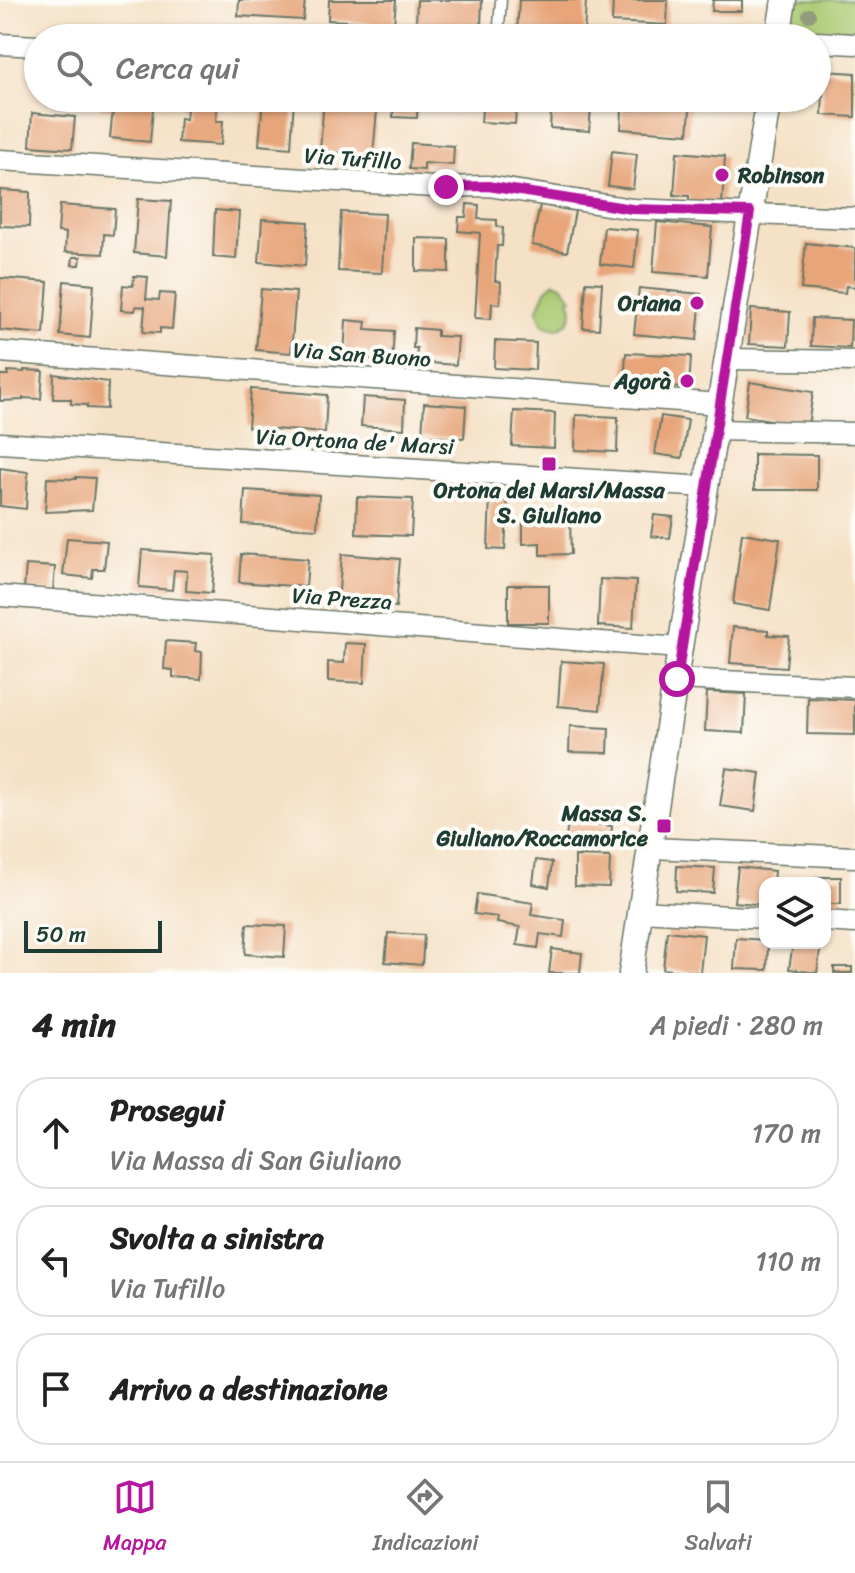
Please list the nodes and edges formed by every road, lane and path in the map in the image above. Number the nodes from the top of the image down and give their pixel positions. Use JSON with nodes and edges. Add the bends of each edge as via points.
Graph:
{"nodes":[{"id":1,"x":501,"y":0,"type":"edge"},
{"id":2,"x":784,"y":0,"type":"edge"},
{"id":3,"x":499,"y":24,"type":"edge"},
{"id":4,"x":780,"y":24,"type":"edge"},
{"id":5,"x":831,"y":43,"type":"edge"},
{"id":6,"x":0,"y":44,"type":"edge"},
{"id":7,"x":855,"y":44,"type":"edge"},
{"id":8,"x":24,"y":45,"type":"edge"},
{"id":9,"x":767,"y":112,"type":"edge"},
{"id":10,"x":0,"y":160,"type":"edge"},
{"id":11,"x":750,"y":212,"type":"junction"},
{"id":12,"x":855,"y":218,"type":"edge"},
{"id":13,"x":0,"y":352,"type":"edge"},
{"id":14,"x":728,"y":359,"type":"junction"},
{"id":15,"x":855,"y":361,"type":"edge"},
{"id":16,"x":721,"y":404,"type":"junction"},
{"id":17,"x":717,"y":430,"type":"junction"},
{"id":18,"x":855,"y":433,"type":"edge"},
{"id":19,"x":0,"y":443,"type":"edge"},
{"id":20,"x":707,"y":487,"type":"junction"},
{"id":21,"x":0,"y":596,"type":"edge"},
{"id":22,"x":680,"y":648,"type":"junction"},
{"id":23,"x":677,"y":679,"type":"junction"},
{"id":24,"x":855,"y":687,"type":"edge"},
{"id":25,"x":651,"y":848,"type":"junction"},
{"id":26,"x":855,"y":857,"type":"edge"},
{"id":27,"x":640,"y":911,"type":"junction"},
{"id":28,"x":759,"y":918,"type":"edge"},
{"id":29,"x":831,"y":921,"type":"edge"},
{"id":30,"x":855,"y":923,"type":"edge"},
{"id":31,"x":631,"y":973,"type":"edge"}],
"edges":[{"from":1,"to":3,"type":"lane"},
{"from":2,"to":4,"type":"street"},
{"from":5,"to":7,"type":"street"},
{"from":6,"to":8,"type":"street"},
{"from":9,"to":11,"type":"street"},
{"from":10,"to":11,"type":"street","name":"Via Tufillo","via":[[434,187],[474,185],[624,208]]},
{"from":11,"to":12,"type":"street","name":"Via Tufillo"},
{"from":11,"to":14,"type":"street"},
{"from":13,"to":16,"type":"street","name":"Via San Buono"},
{"from":14,"to":15,"type":"street"},
{"from":14,"to":16,"type":"street"},
{"from":16,"to":17,"type":"street"},
{"from":17,"to":18,"type":"street"},
{"from":17,"to":20,"type":"street"},
{"from":19,"to":20,"type":"street","name":"Via Ortona de' Marsi"},
{"from":20,"to":22,"type":"street"},
{"from":21,"to":22,"type":"street","name":"Via Prezza"},
{"from":22,"to":23,"type":"street"},
{"from":23,"to":24,"type":"street"},
{"from":23,"to":25,"type":"street"},
{"from":25,"to":26,"type":"street"},
{"from":25,"to":27,"type":"street"},
{"from":27,"to":28,"type":"street"},
{"from":27,"to":31,"type":"street"},
{"from":29,"to":30,"type":"street"}]}
